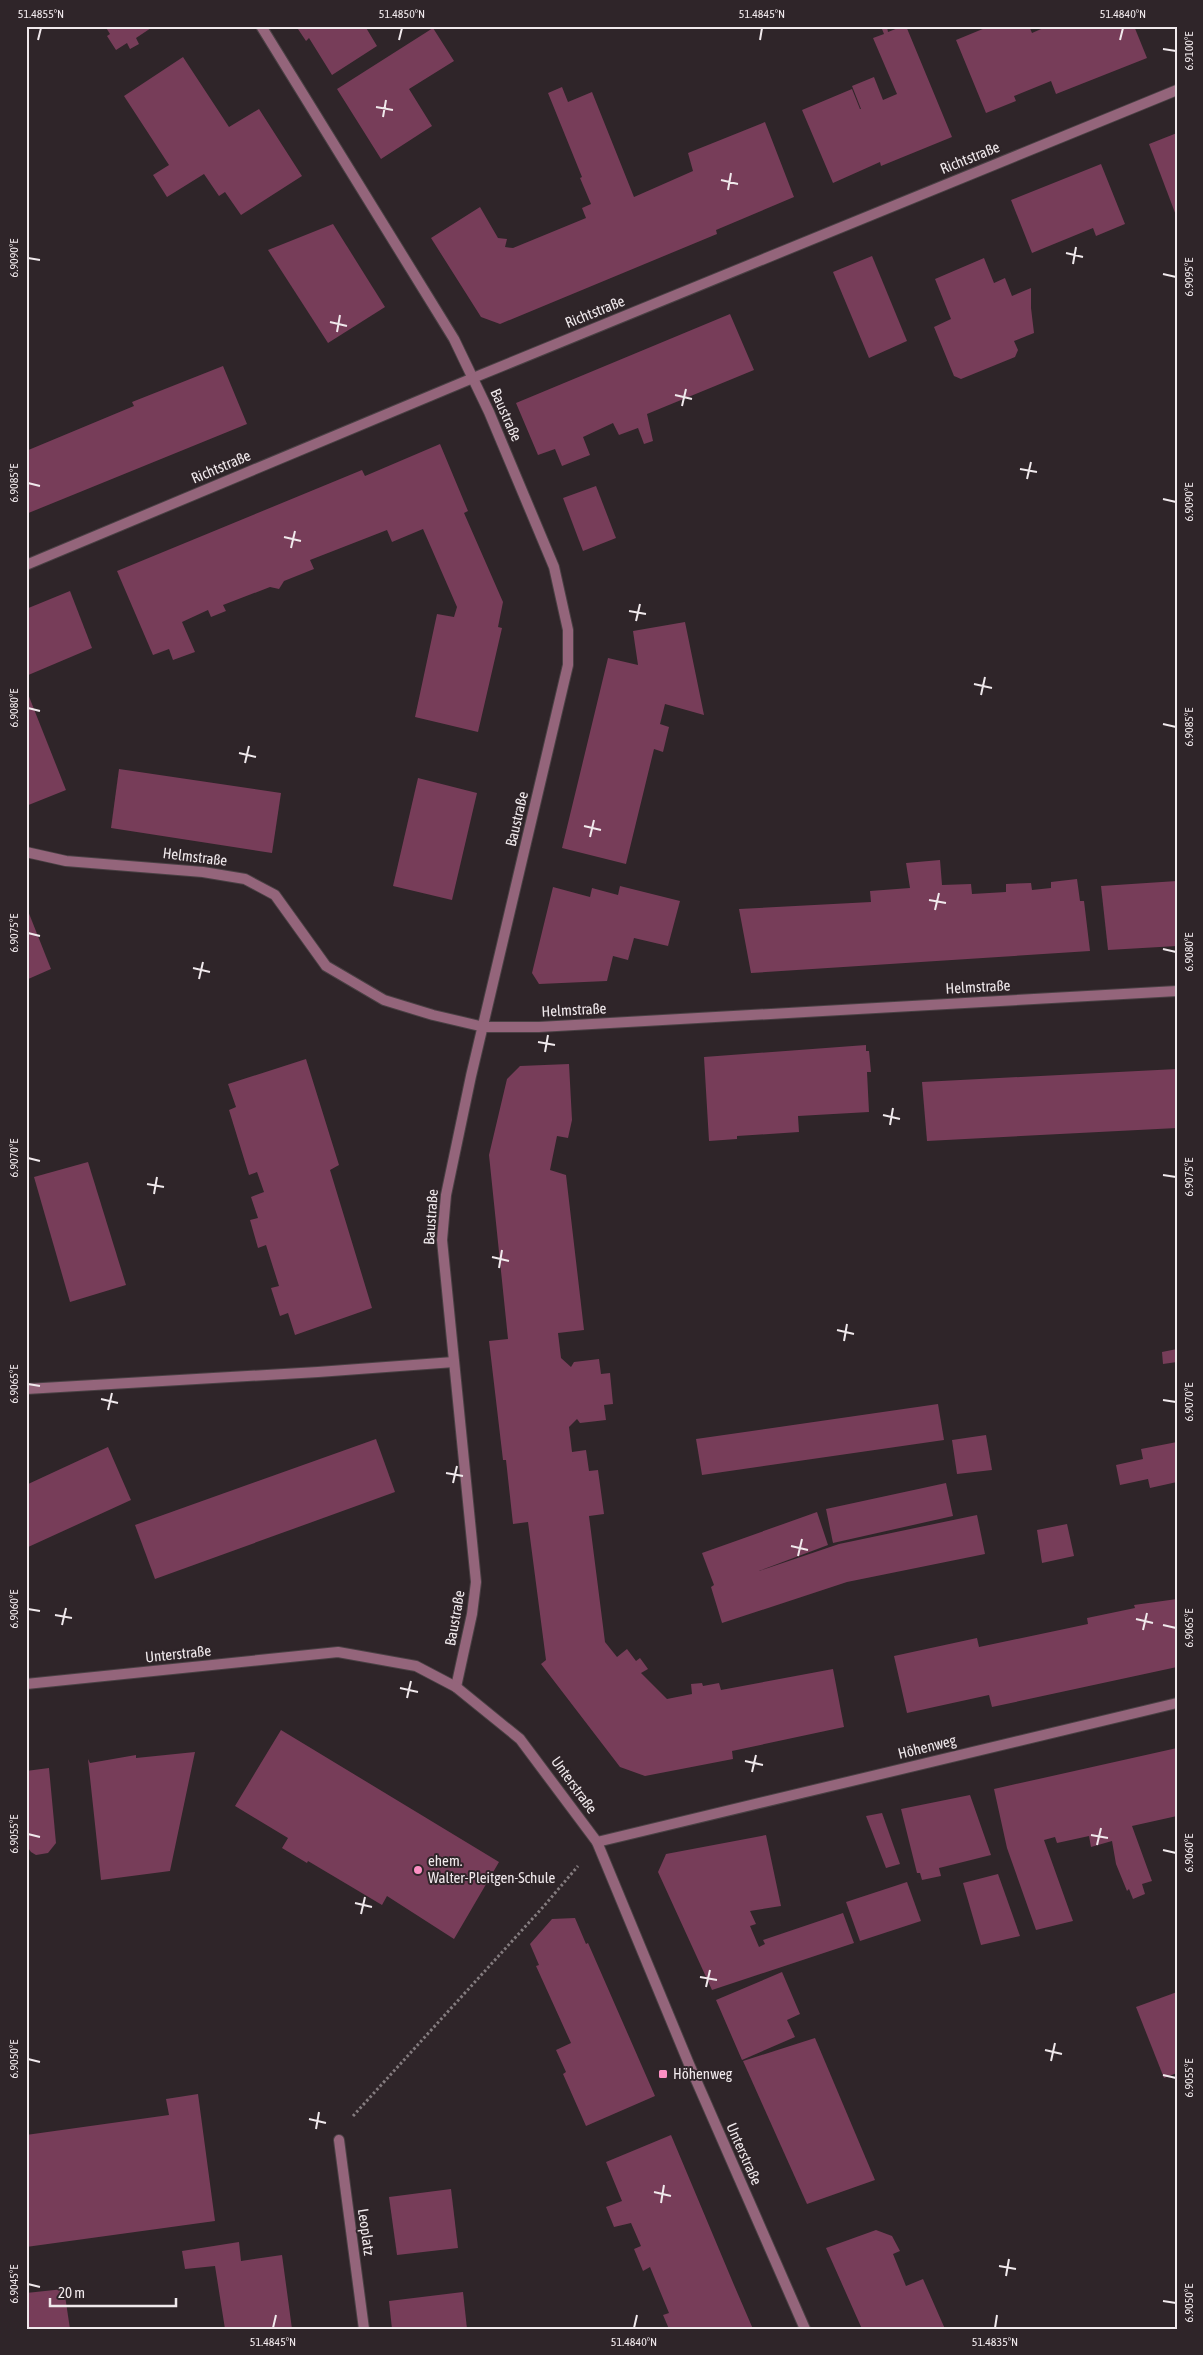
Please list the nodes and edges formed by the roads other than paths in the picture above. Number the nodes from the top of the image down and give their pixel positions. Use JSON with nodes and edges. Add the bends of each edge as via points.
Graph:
{"nodes":[{"id":1,"x":260,"y":26,"type":"edge"},
{"id":2,"x":1177,"y":90,"type":"edge"},
{"id":3,"x":473,"y":378,"type":"junction"},
{"id":4,"x":26,"y":565,"type":"edge"},
{"id":5,"x":26,"y":852,"type":"edge"},
{"id":6,"x":1177,"y":991,"type":"edge"},
{"id":7,"x":484,"y":1027,"type":"junction"},
{"id":8,"x":454,"y":1362,"type":"junction"},
{"id":9,"x":26,"y":1389,"type":"edge"},
{"id":10,"x":26,"y":1684,"type":"edge"},
{"id":11,"x":456,"y":1687,"type":"junction"},
{"id":12,"x":1177,"y":1702,"type":"edge"},
{"id":13,"x":597,"y":1842,"type":"junction"},
{"id":14,"x":338,"y":2140,"type":"road end"},
{"id":15,"x":364,"y":2329,"type":"edge"},
{"id":16,"x":805,"y":2329,"type":"edge"}],
"edges":[{"from":1,"to":3,"type":"street","name":"Baustraße","via":[[454,340]]},
{"from":2,"to":3,"type":"street","name":"Richtstraße"},
{"from":3,"to":4,"type":"street","name":"Richtstraße"},
{"from":3,"to":7,"type":"street","name":"Baustraße","via":[[554,567],[568,630],[568,665]]},
{"from":5,"to":7,"type":"street","name":"Helmstraße","via":[[66,861],[204,872],[245,879],[275,895],[326,966],[384,1000],[433,1016]]},
{"from":6,"to":7,"type":"street","name":"Helmstraße","via":[[559,1026]]},
{"from":7,"to":8,"type":"street","name":"Baustraße","via":[[446,1195],[442,1240]]},
{"from":8,"to":9,"type":"street"},
{"from":8,"to":11,"type":"street","name":"Baustraße","via":[[476,1582]]},
{"from":10,"to":11,"type":"street","name":"Unterstraße","via":[[338,1652],[416,1666]]},
{"from":11,"to":13,"type":"street","name":"Unterstraße","via":[[520,1739]]},
{"from":12,"to":13,"type":"street","name":"Höhenweg"},
{"from":13,"to":16,"type":"street","name":"Unterstraße","via":[[689,2064]]},
{"from":14,"to":15,"type":"street","name":"Leoplatz"}]}
